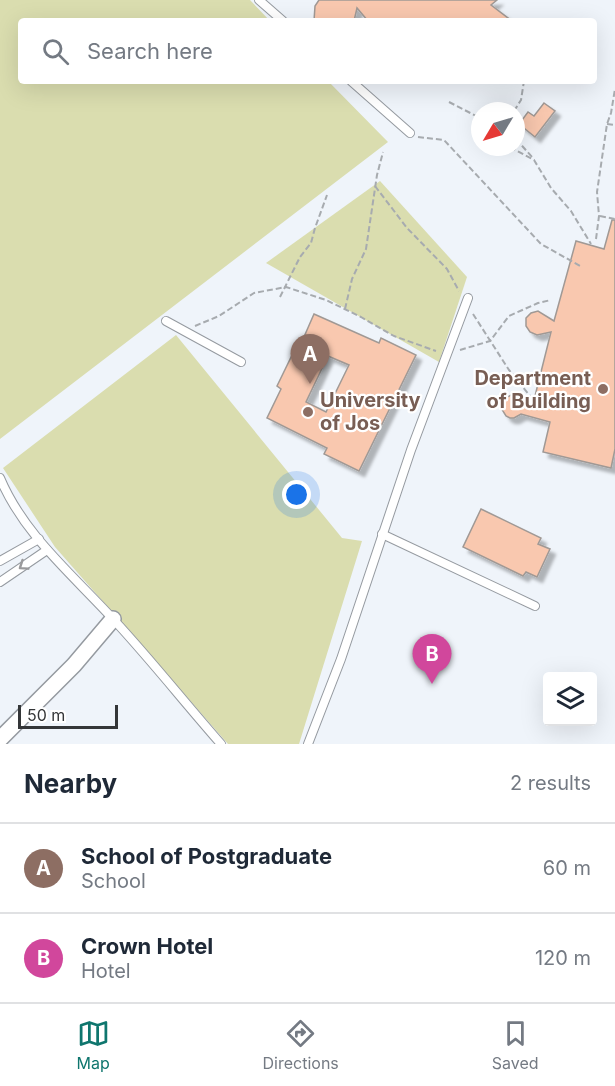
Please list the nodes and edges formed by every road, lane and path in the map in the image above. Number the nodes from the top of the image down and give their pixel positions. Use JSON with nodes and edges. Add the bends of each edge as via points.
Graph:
{"nodes":[{"id":1,"x":259,"y":0,"type":"edge"},
{"id":2,"x":280,"y":18,"type":"edge"},
{"id":3,"x":354,"y":84,"type":"edge"},
{"id":4,"x":524,"y":84,"type":"edge"},
{"id":5,"x":615,"y":89,"type":"edge"},
{"id":6,"x":449,"y":102,"type":"dead end"},
{"id":7,"x":520,"y":102,"type":"edge"},
{"id":8,"x":471,"y":113,"type":"edge"},
{"id":9,"x":607,"y":124,"type":"junction"},
{"id":10,"x":615,"y":125,"type":"edge"},
{"id":11,"x":410,"y":133,"type":"joint"},
{"id":12,"x":525,"y":150,"type":"edge"},
{"id":13,"x":383,"y":153,"type":"dead end"},
{"id":14,"x":525,"y":155,"type":"edge"},
{"id":15,"x":534,"y":160,"type":"junction"},
{"id":16,"x":375,"y":186,"type":"junction"},
{"id":17,"x":327,"y":195,"type":"dead end"},
{"id":18,"x":599,"y":216,"type":"junction"},
{"id":19,"x":615,"y":219,"type":"edge"},
{"id":20,"x":596,"y":239,"type":"dead end"},
{"id":21,"x":591,"y":244,"type":"dead end"},
{"id":22,"x":582,"y":267,"type":"dead end"},
{"id":23,"x":286,"y":287,"type":"junction"},
{"id":24,"x":280,"y":297,"type":"dead end"},
{"id":25,"x":467,"y":300,"type":"junction"},
{"id":26,"x":551,"y":300,"type":"dead end"},
{"id":27,"x":345,"y":310,"type":"junction"},
{"id":28,"x":166,"y":321,"type":"dead end"},
{"id":29,"x":185,"y":331,"type":"junction"},
{"id":30,"x":490,"y":341,"type":"junction"},
{"id":31,"x":448,"y":351,"type":"junction"},
{"id":32,"x":241,"y":362,"type":"dead end"},
{"id":33,"x":530,"y":396,"type":"dead end"},
{"id":34,"x":0,"y":478,"type":"edge"},
{"id":35,"x":382,"y":534,"type":"junction"},
{"id":36,"x":39,"y":539,"type":"junction"},
{"id":37,"x":47,"y":550,"type":"junction"},
{"id":38,"x":0,"y":561,"type":"edge"},
{"id":39,"x":0,"y":582,"type":"edge"},
{"id":40,"x":535,"y":606,"type":"dead end"},
{"id":41,"x":113,"y":619,"type":"junction"},
{"id":42,"x":0,"y":739,"type":"edge"},
{"id":43,"x":221,"y":744,"type":"edge"},
{"id":44,"x":308,"y":744,"type":"edge"}],
"edges":[{"from":1,"to":2,"type":"lane"},
{"from":3,"to":11,"type":"lane"},
{"from":4,"to":7,"type":"path"},
{"from":5,"to":9,"type":"path"},
{"from":6,"to":8,"type":"path"},
{"from":9,"to":10,"type":"path"},
{"from":9,"to":18,"type":"path","via":[[597,192]]},
{"from":11,"to":22,"type":"path","via":[[444,140],[541,244]]},
{"from":12,"to":15,"type":"path"},
{"from":13,"to":16,"type":"path"},
{"from":14,"to":15,"type":"path"},
{"from":15,"to":21,"type":"path"},
{"from":16,"to":25,"type":"path","via":[[407,228],[447,269]]},
{"from":16,"to":27,"type":"path","via":[[366,249],[352,279]]},
{"from":17,"to":23,"type":"path","via":[[311,243]]},
{"from":18,"to":19,"type":"path"},
{"from":18,"to":20,"type":"path"},
{"from":23,"to":24,"type":"path"},
{"from":23,"to":27,"type":"path"},
{"from":23,"to":29,"type":"path","via":[[254,293],[219,316]]},
{"from":25,"to":30,"type":"path"},
{"from":25,"to":31,"type":"lane"},
{"from":26,"to":30,"type":"path","via":[[509,316]]},
{"from":27,"to":31,"type":"path","via":[[429,350]]},
{"from":28,"to":29,"type":"lane"},
{"from":29,"to":32,"type":"lane"},
{"from":30,"to":31,"type":"path"},
{"from":30,"to":33,"type":"path"},
{"from":31,"to":35,"type":"lane"},
{"from":34,"to":36,"type":"lane"},
{"from":35,"to":40,"type":"lane"},
{"from":35,"to":44,"type":"lane"},
{"from":36,"to":37,"type":"lane"},
{"from":36,"to":38,"type":"lane"},
{"from":37,"to":39,"type":"lane","one_way":true},
{"from":37,"to":41,"type":"lane"},
{"from":41,"to":42,"type":"street","via":[[74,665]]},
{"from":41,"to":43,"type":"lane"}]}
